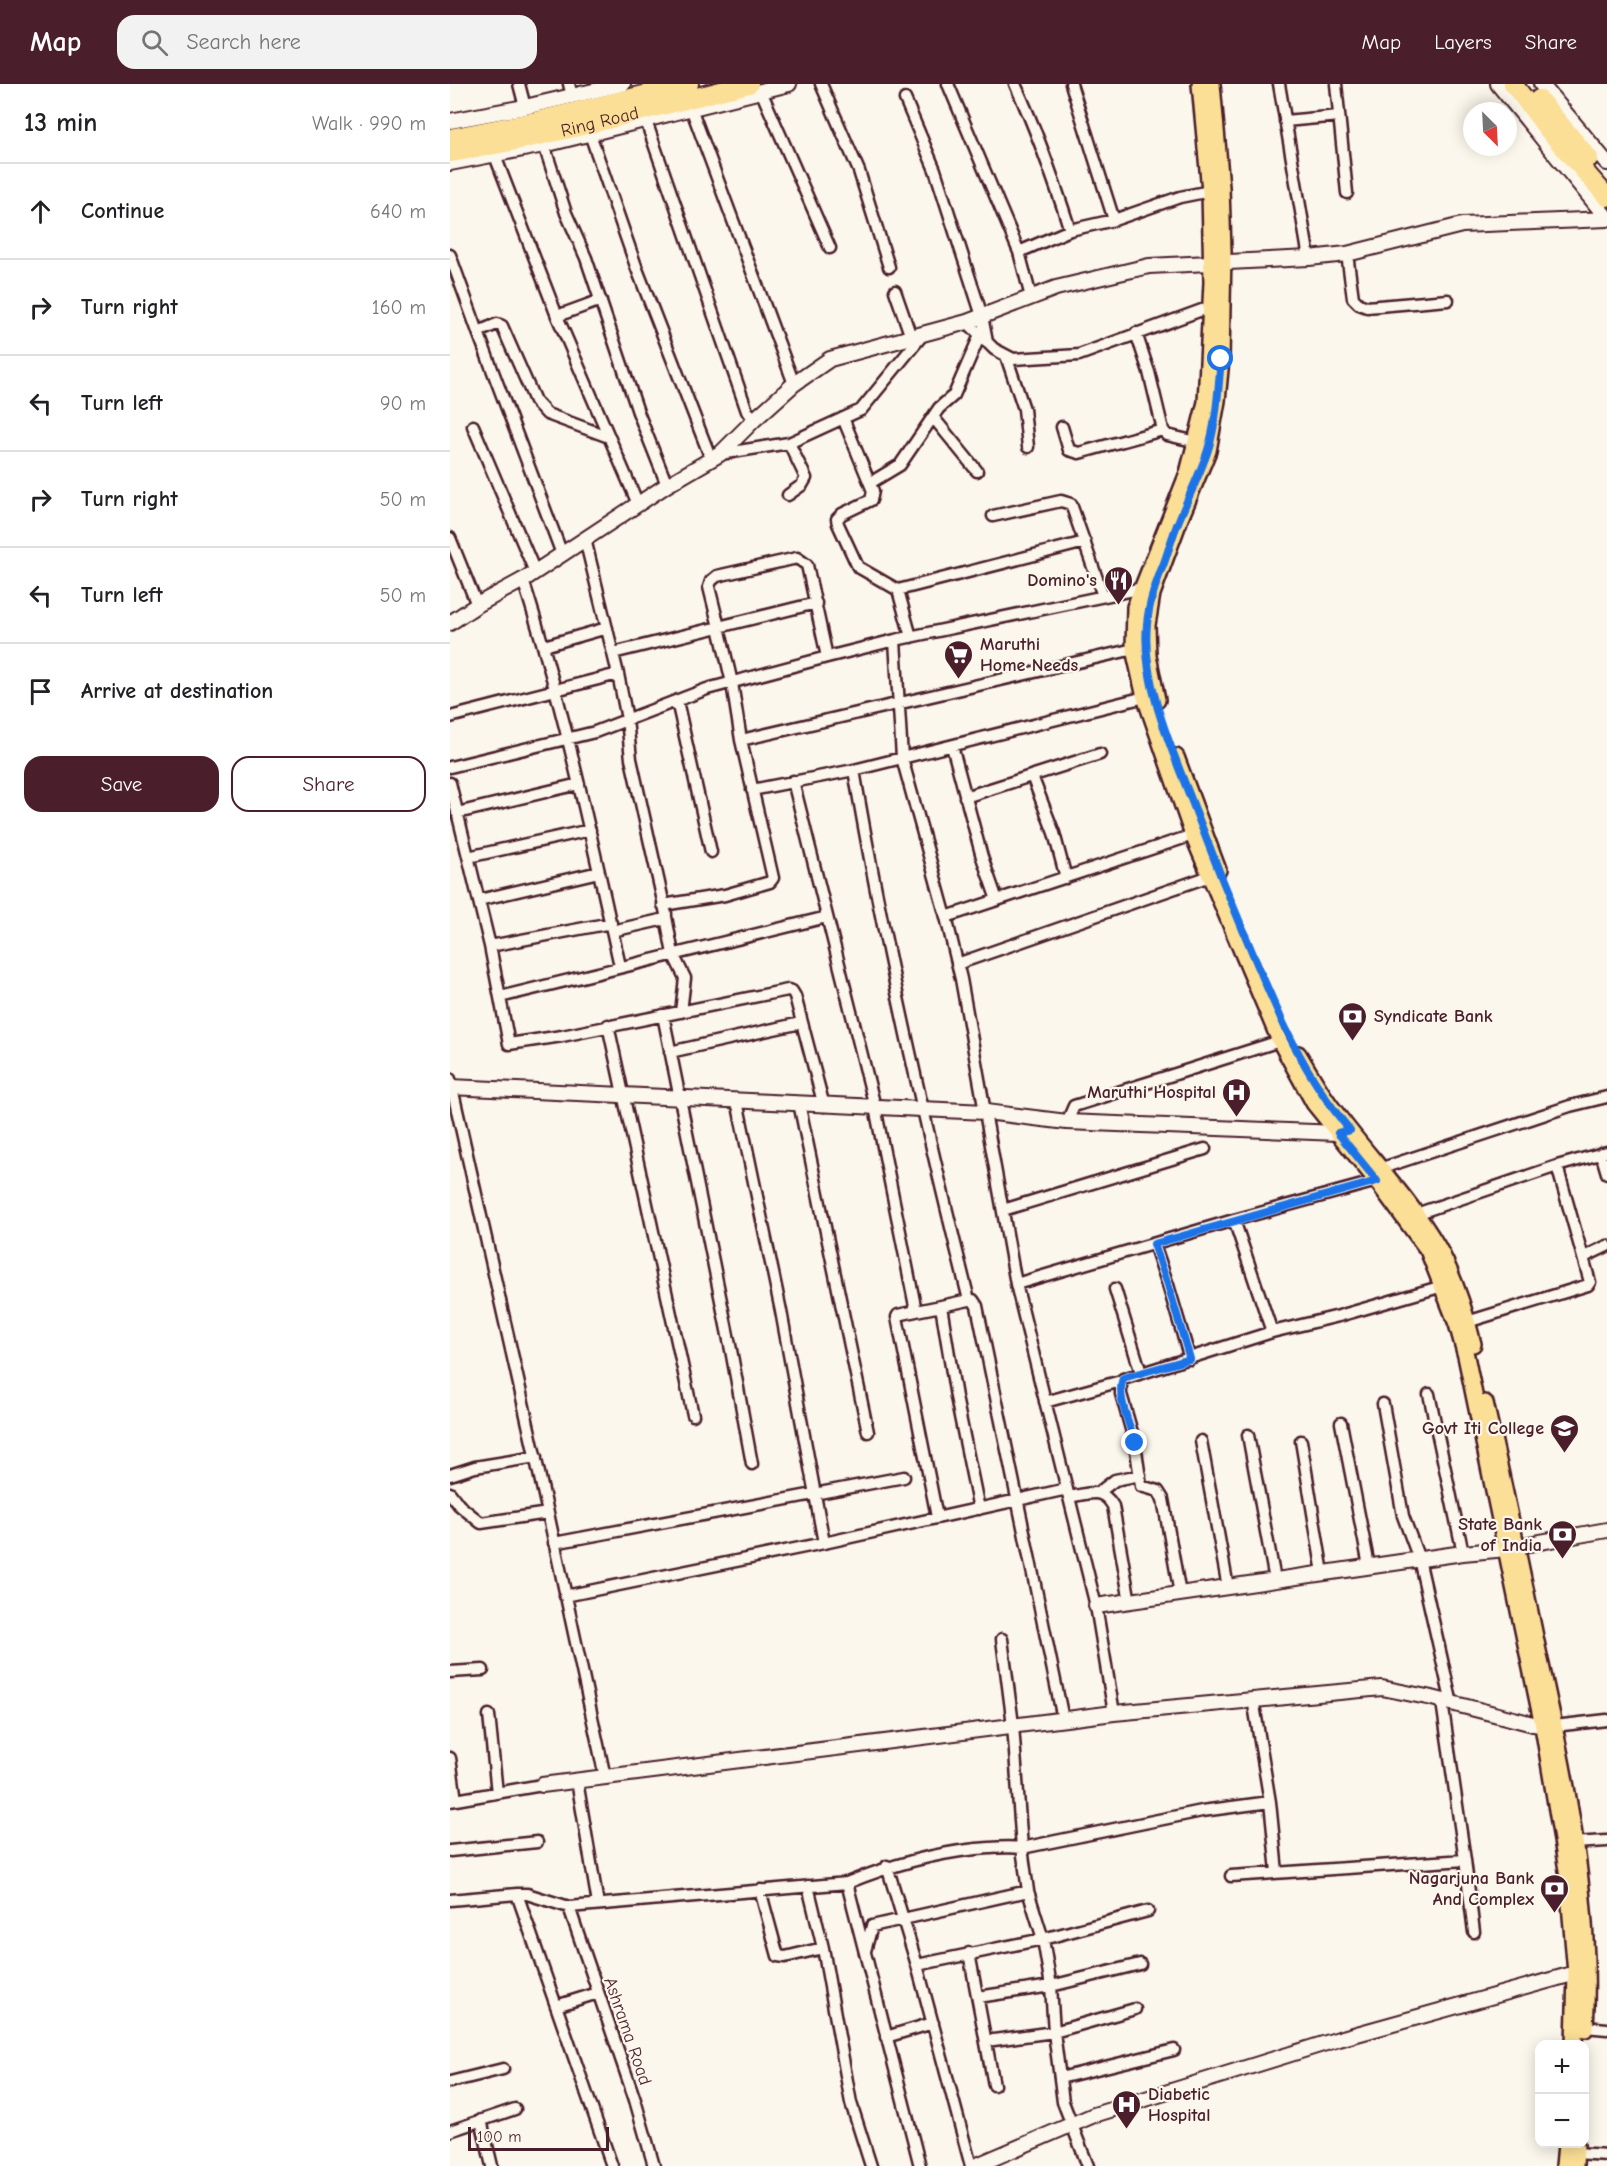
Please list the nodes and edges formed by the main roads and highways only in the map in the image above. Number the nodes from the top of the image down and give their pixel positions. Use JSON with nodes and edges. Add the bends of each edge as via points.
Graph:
{"nodes":[{"id":1,"x":689,"y":84,"type":"edge"},
{"id":2,"x":1200,"y":84,"type":"edge"},
{"id":3,"x":1212,"y":84,"type":"edge"},
{"id":4,"x":1513,"y":84,"type":"edge"},
{"id":5,"x":1526,"y":84,"type":"edge"},
{"id":6,"x":755,"y":88,"type":"edge"},
{"id":7,"x":489,"y":137,"type":"junction"},
{"id":8,"x":450,"y":138,"type":"edge"},
{"id":9,"x":450,"y":153,"type":"edge"},
{"id":10,"x":1607,"y":180,"type":"edge"},
{"id":11,"x":1607,"y":197,"type":"edge"},
{"id":12,"x":1217,"y":262,"type":"junction"},
{"id":13,"x":1344,"y":1131,"type":"junction"},
{"id":14,"x":1376,"y":1174,"type":"junction"},
{"id":15,"x":1510,"y":1547,"type":"junction"},
{"id":16,"x":1548,"y":1726,"type":"junction"},
{"id":17,"x":1582,"y":1973,"type":"junction"},
{"id":18,"x":1574,"y":2040,"type":"edge"},
{"id":19,"x":1584,"y":2040,"type":"edge"},
{"id":20,"x":1573,"y":2151,"type":"edge"},
{"id":21,"x":1564,"y":2166,"type":"edge"}],
"edges":[{"from":1,"to":7,"type":"highway","name":"Ring Road","via":[[536,121]]},
{"from":2,"to":12,"type":"main road"},
{"from":3,"to":12,"type":"main road","via":[[1221,188]]},
{"from":4,"to":11,"type":"highway"},
{"from":5,"to":10,"type":"highway"},
{"from":6,"to":7,"type":"highway","name":"Ring Road","via":[[587,125]]},
{"from":7,"to":8,"type":"highway","name":"Ring Road"},
{"from":7,"to":9,"type":"highway","name":"Ring Road"},
{"from":12,"to":13,"type":"main road","via":[[1221,359],[1217,401],[1208,451],[1152,594],[1148,656],[1171,743],[1269,993],[1291,1041]]},
{"from":12,"to":13,"type":"main road","via":[[1210,307],[1206,402],[1188,473],[1135,607],[1134,649],[1145,697],[1193,835],[1280,1041],[1314,1103]]},
{"from":13,"to":14,"type":"main road"},
{"from":14,"to":15,"type":"main road","via":[[1428,1250],[1457,1324]]},
{"from":14,"to":15,"type":"main road","via":[[1416,1214],[1453,1280],[1467,1322]]},
{"from":15,"to":16,"type":"main road"},
{"from":16,"to":17,"type":"main road"},
{"from":16,"to":17,"type":"main road","via":[[1581,1889]]},
{"from":17,"to":18,"type":"main road"},
{"from":17,"to":19,"type":"main road"},
{"from":20,"to":21,"type":"main road"}]}
